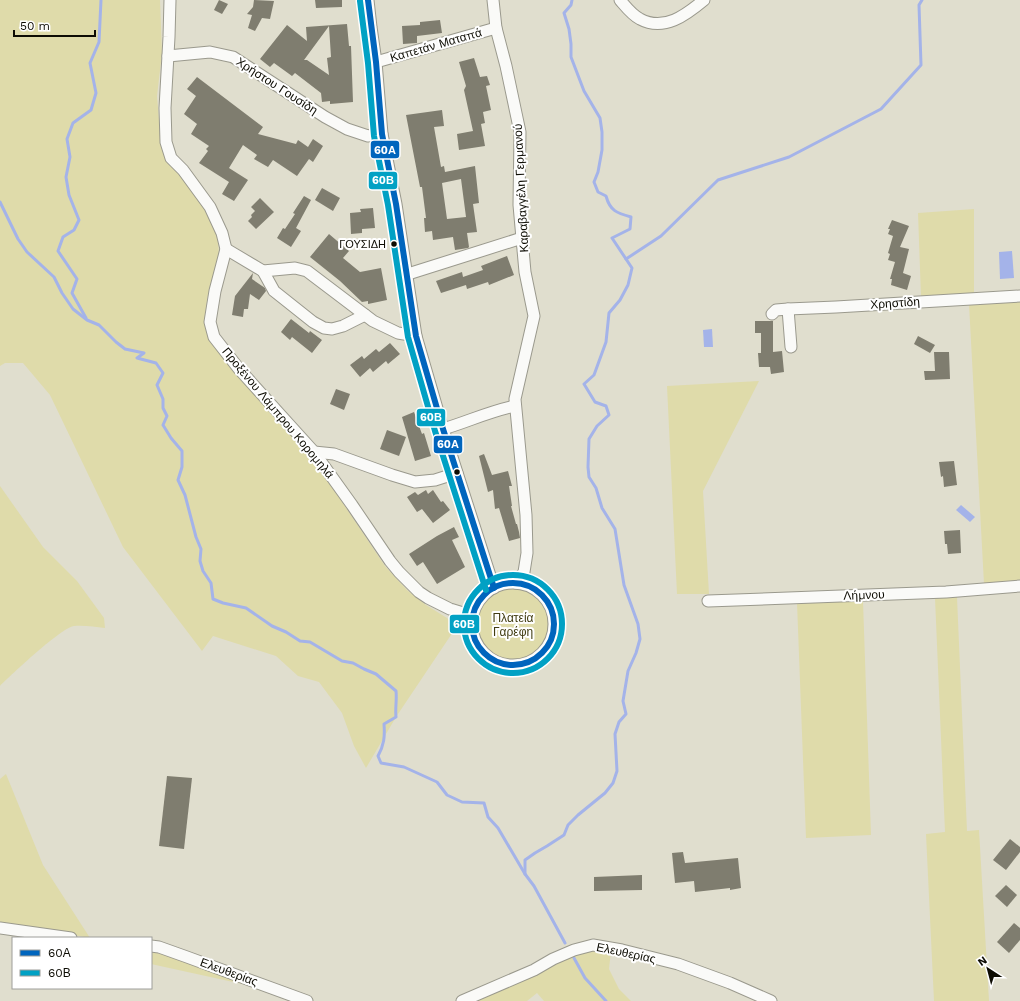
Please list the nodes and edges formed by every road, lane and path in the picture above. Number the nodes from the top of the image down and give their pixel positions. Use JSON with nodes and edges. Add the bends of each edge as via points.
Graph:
{"nodes":[{"id":1,"x":170,"y":0,"type":"edge"},
{"id":2,"x":368,"y":0,"type":"edge"},
{"id":3,"x":493,"y":0,"type":"edge"},
{"id":4,"x":620,"y":0,"type":"edge"},
{"id":5,"x":704,"y":0,"type":"edge"},
{"id":6,"x":496,"y":28,"type":"junction"},
{"id":7,"x":168,"y":56,"type":"junction"},
{"id":8,"x":376,"y":62,"type":"junction"},
{"id":9,"x":382,"y":134,"type":"junction"},
{"id":10,"x":522,"y":238,"type":"junction"},
{"id":11,"x":226,"y":249,"type":"junction"},
{"id":12,"x":263,"y":271,"type":"junction"},
{"id":13,"x":408,"y":274,"type":"junction"},
{"id":14,"x":1020,"y":296,"type":"edge"},
{"id":15,"x":788,"y":309,"type":"junction"},
{"id":16,"x":772,"y":314,"type":"dead end"},
{"id":17,"x":365,"y":315,"type":"junction"},
{"id":18,"x":416,"y":336,"type":"junction"},
{"id":19,"x":791,"y":347,"type":"dead end"},
{"id":20,"x":515,"y":406,"type":"junction"},
{"id":21,"x":443,"y":429,"type":"junction"},
{"id":22,"x":314,"y":452,"type":"junction"},
{"id":23,"x":457,"y":473,"type":"junction"},
{"id":24,"x":516,"y":583,"type":"junction"},
{"id":25,"x":1020,"y":586,"type":"edge"},
{"id":26,"x":494,"y":588,"type":"junction"},
{"id":27,"x":708,"y":601,"type":"dead end"},
{"id":28,"x":473,"y":616,"type":"junction"},
{"id":29,"x":0,"y":928,"type":"edge"},
{"id":30,"x":64,"y":937,"type":"edge"},
{"id":31,"x":152,"y":946,"type":"edge"},
{"id":32,"x":307,"y":1001,"type":"edge"},
{"id":33,"x":462,"y":1001,"type":"edge"},
{"id":34,"x":770,"y":1001,"type":"edge"}],
"edges":[{"from":1,"to":7,"type":"street"},
{"from":2,"to":8,"type":"street"},
{"from":3,"to":6,"type":"street","name":"Καραβαγγέλη Γερμανού"},
{"from":4,"to":5,"type":"street","via":[[639,19],[652,24],[670,22],[687,14]]},
{"from":6,"to":8,"type":"street","name":"Καπετάν Ματαπά"},
{"from":6,"to":10,"type":"street","name":"Καραβαγγέλη Γερμανού","via":[[520,132],[519,205]]},
{"from":7,"to":9,"type":"street","name":"Χρήστου Γουσίδη","via":[[210,52],[234,57],[347,129],[368,136]]},
{"from":7,"to":11,"type":"street","via":[[166,142],[171,158],[210,207]]},
{"from":8,"to":9,"type":"street"},
{"from":9,"to":13,"type":"street"},
{"from":10,"to":13,"type":"street"},
{"from":10,"to":20,"type":"street","name":"Καραβαγγέλη Γερμανού","via":[[525,272],[534,316],[515,394]]},
{"from":11,"to":12,"type":"street"},
{"from":11,"to":22,"type":"street","name":"Προξένου Λάμπρου Κορομηλά","via":[[210,322],[214,337],[238,369]]},
{"from":12,"to":17,"type":"street","via":[[295,268],[307,271]]},
{"from":12,"to":17,"type":"street","via":[[274,291],[324,328],[343,326]]},
{"from":13,"to":18,"type":"street"},
{"from":14,"to":15,"type":"street","name":"Χρηστίδη"},
{"from":15,"to":16,"type":"street","name":"Χρηστίδη","via":[[776,310]]},
{"from":15,"to":19,"type":"street"},
{"from":17,"to":18,"type":"street","via":[[398,334]]},
{"from":18,"to":21,"type":"street"},
{"from":20,"to":21,"type":"street"},
{"from":20,"to":24,"type":"street","name":"Καραβαγγέλη Γερμανού","via":[[527,553],[524,572]]},
{"from":21,"to":23,"type":"street"},
{"from":22,"to":23,"type":"street","via":[[334,454],[415,482],[435,480]]},
{"from":22,"to":28,"type":"street","name":"Προξένου Λάμπρου Κορομηλά","via":[[406,580],[437,603]]},
{"from":23,"to":26,"type":"street"},
{"from":24,"to":26,"type":"street"},
{"from":24,"to":28,"type":"street","via":[[535,590],[552,612],[553,632],[545,650],[538,656],[520,664],[510,665],[492,659],[477,644],[472,630]]},
{"from":25,"to":27,"type":"street","name":"Λήμνου","via":[[946,592]]},
{"from":26,"to":28,"type":"street","via":[[480,600]]},
{"from":29,"to":30,"type":"street"},
{"from":31,"to":32,"type":"street","name":"Ελευθερίας"},
{"from":33,"to":34,"type":"street","name":"Ελευθερίας","via":[[534,970],[553,958],[593,945],[678,964]]}]}
